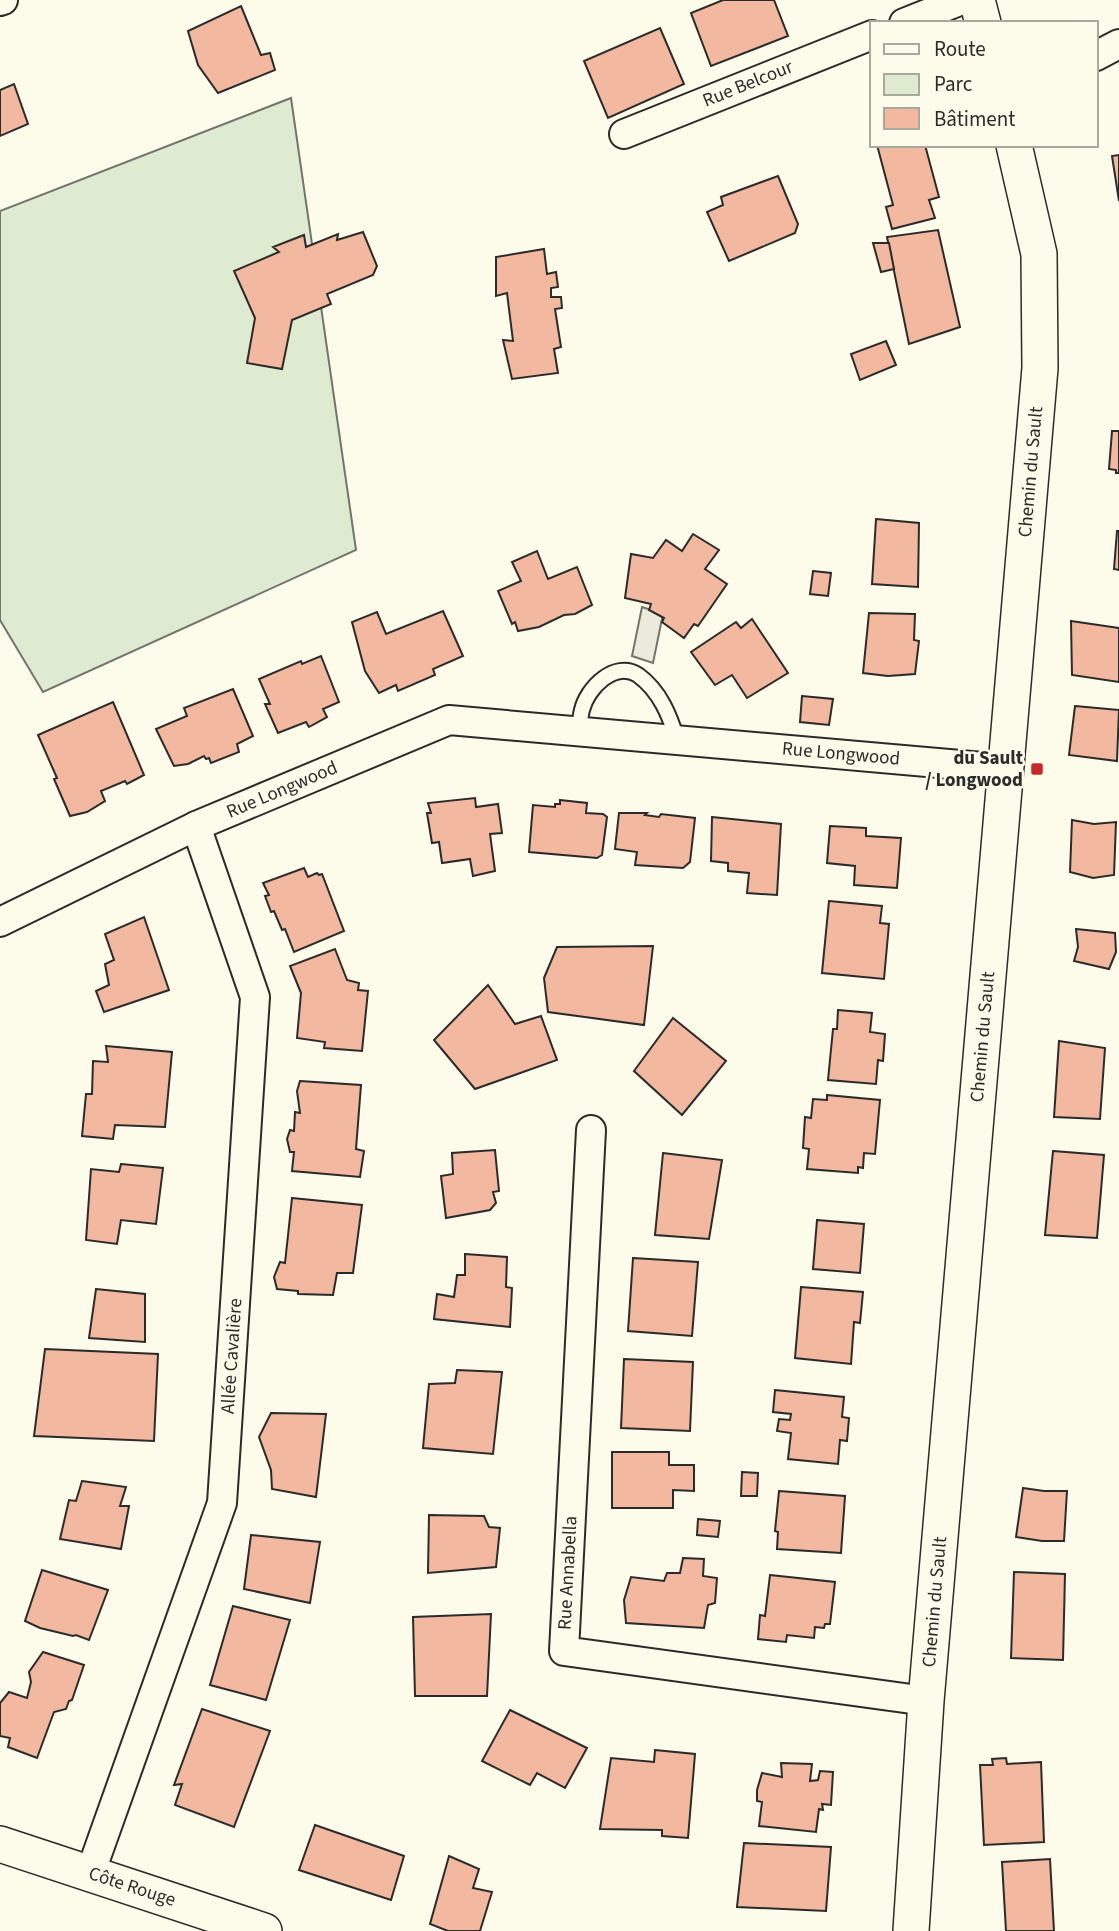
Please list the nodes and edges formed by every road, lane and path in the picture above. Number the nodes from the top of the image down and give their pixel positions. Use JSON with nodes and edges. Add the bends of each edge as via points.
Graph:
{"nodes":[{"id":1,"x":962,"y":0,"type":"edge"},
{"id":2,"x":977,"y":0,"type":"edge"},
{"id":3,"x":909,"y":21,"type":"edge"},
{"id":4,"x":982,"y":21,"type":"edge"},
{"id":5,"x":870,"y":37,"type":"edge"},
{"id":6,"x":1119,"y":44,"type":"edge"},
{"id":7,"x":1098,"y":55,"type":"edge"},
{"id":8,"x":624,"y":134,"type":"dead end"},
{"id":9,"x":1014,"y":147,"type":"edge"},
{"id":10,"x":579,"y":732,"type":"junction"},
{"id":11,"x":677,"y":740,"type":"junction"},
{"id":12,"x":1006,"y":769,"type":"junction"},
{"id":13,"x":196,"y":826,"type":"junction"},
{"id":14,"x":0,"y":922,"type":"edge"},
{"id":15,"x":591,"y":1130,"type":"dead end"},
{"id":16,"x":926,"y":1702,"type":"junction"},
{"id":17,"x":0,"y":1844,"type":"edge"},
{"id":18,"x":90,"y":1874,"type":"junction"},
{"id":19,"x":264,"y":1931,"type":"edge"},
{"id":20,"x":911,"y":1931,"type":"edge"}],
"edges":[{"from":1,"to":3,"type":"street"},
{"from":2,"to":4,"type":"street"},
{"from":5,"to":8,"type":"street","name":"Rue Belcour"},
{"from":6,"to":7,"type":"street"},
{"from":9,"to":12,"type":"street","name":"Chemin du Sault","via":[[1039,254],[1040,368]]},
{"from":10,"to":11,"type":"street","name":"Rue Longwood"},
{"from":10,"to":11,"type":"lane","via":[[582,708],[596,684],[615,671],[635,673],[653,688],[670,716]]},
{"from":10,"to":13,"type":"street","name":"Rue Longwood","via":[[449,720]]},
{"from":11,"to":12,"type":"street","name":"Rue Longwood"},
{"from":12,"to":16,"type":"street","name":"Chemin du Sault"},
{"from":13,"to":14,"type":"street","name":"Rue Longwood"},
{"from":13,"to":18,"type":"street","name":"Allée Cavalière","via":[[255,997],[222,1503]]},
{"from":15,"to":16,"type":"street","name":"Rue Annabella","via":[[564,1651]]},
{"from":16,"to":20,"type":"street","name":"Chemin du Sault"},
{"from":17,"to":18,"type":"street","name":"Côte Rouge"},
{"from":18,"to":19,"type":"street","name":"Côte Rouge"}]}
